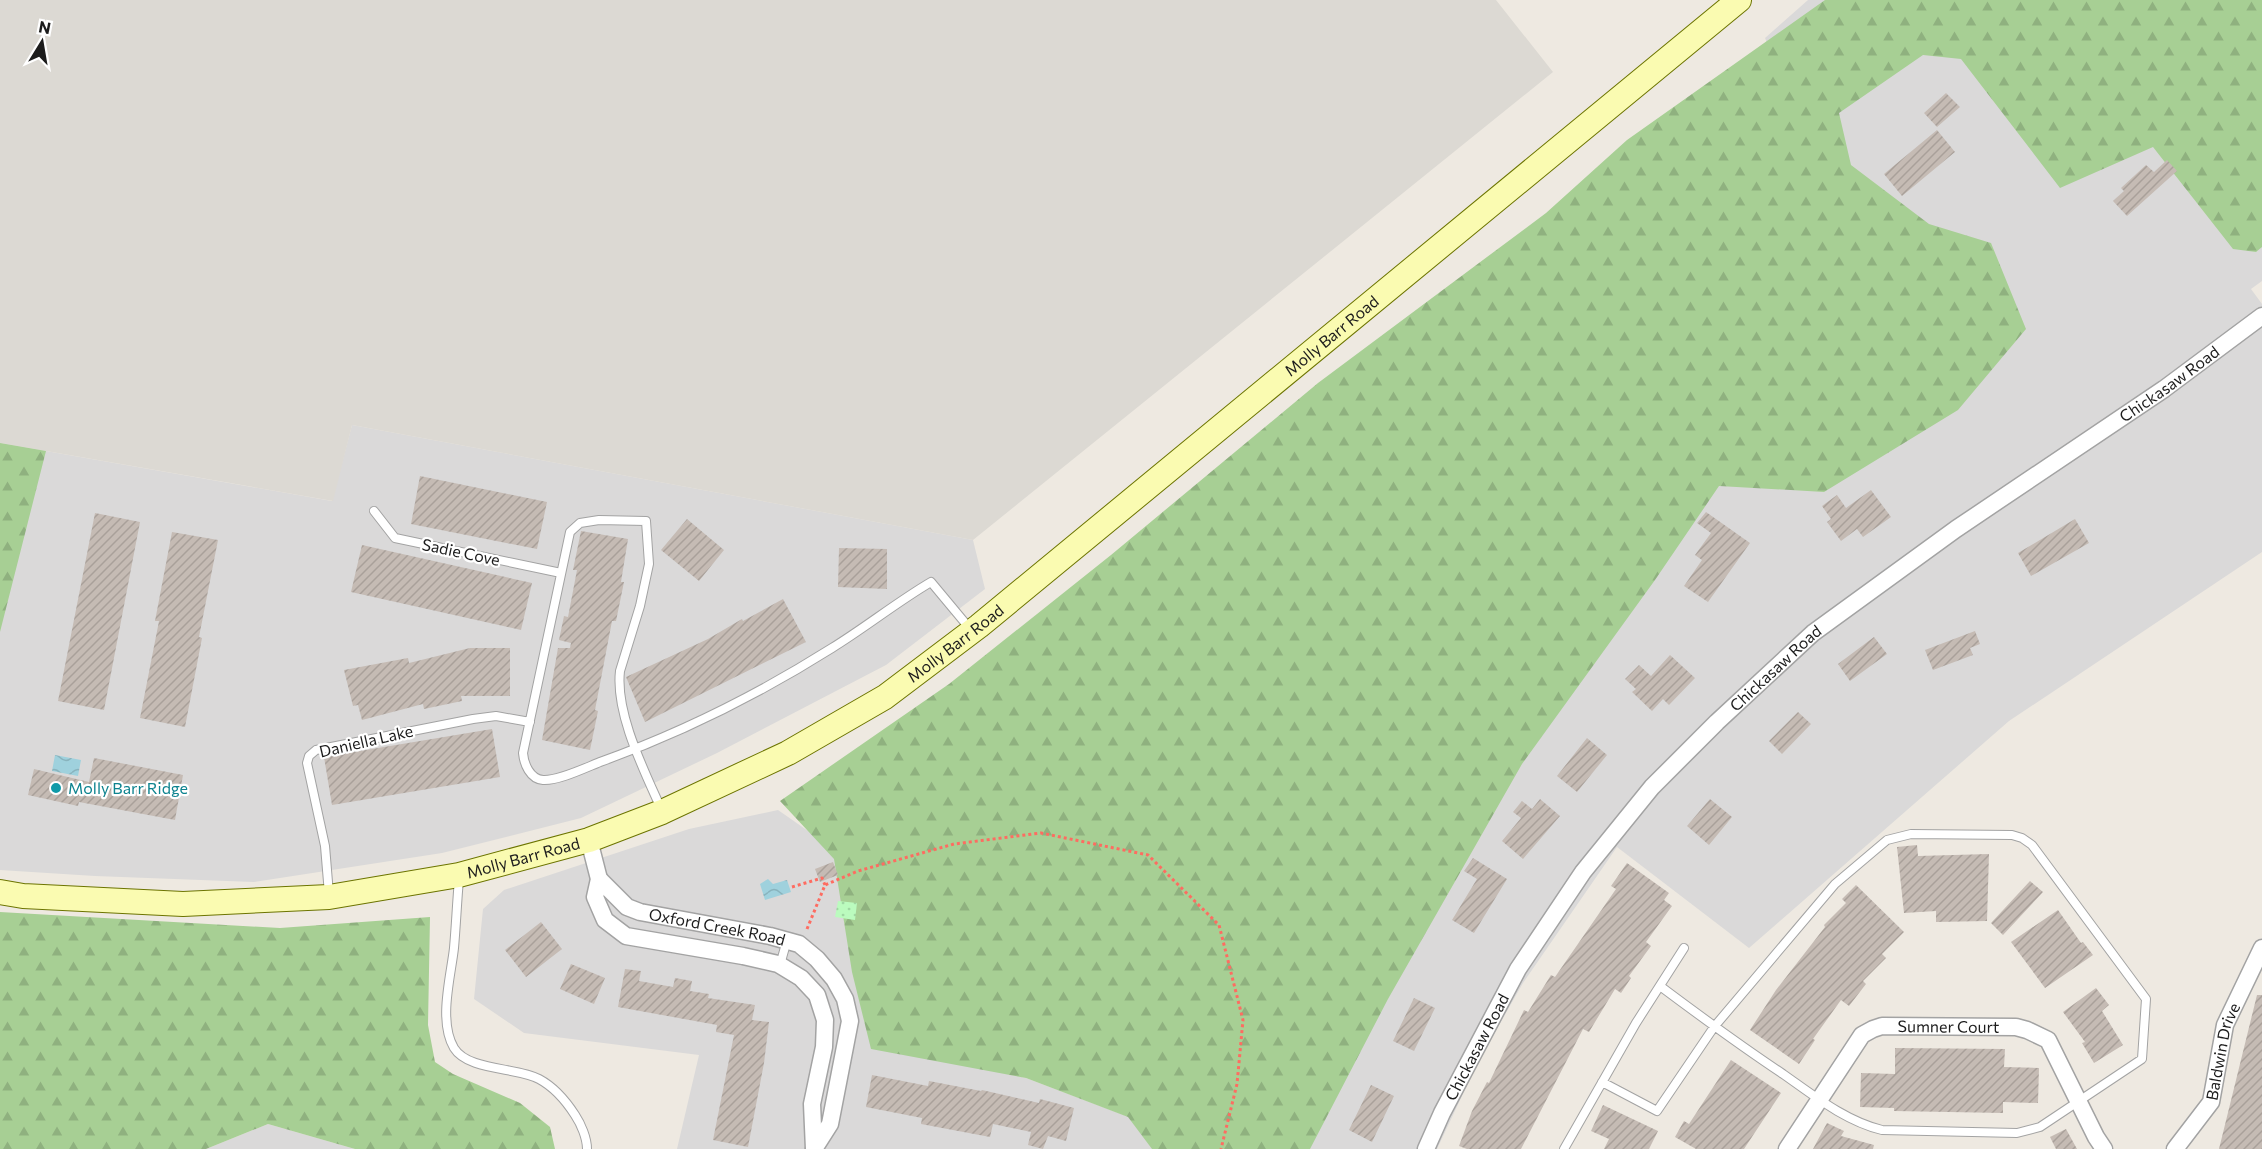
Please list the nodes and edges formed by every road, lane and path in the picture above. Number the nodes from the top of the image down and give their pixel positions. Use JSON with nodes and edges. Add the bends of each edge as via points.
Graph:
{"nodes":[{"id":1,"x":1739,"y":0,"type":"edge"},
{"id":2,"x":2262,"y":315,"type":"edge"},
{"id":3,"x":374,"y":511,"type":"dead end"},
{"id":4,"x":561,"y":573,"type":"junction"},
{"id":5,"x":972,"y":631,"type":"junction"},
{"id":6,"x":530,"y":722,"type":"junction"},
{"id":7,"x":636,"y":749,"type":"junction"},
{"id":8,"x":663,"y":812,"type":"junction"},
{"id":9,"x":589,"y":840,"type":"junction"},
{"id":10,"x":459,"y":875,"type":"junction"},
{"id":11,"x":599,"y":879,"type":"junction"},
{"id":12,"x":825,"y":885,"type":"junction"},
{"id":13,"x":792,"y":887,"type":"dead end"},
{"id":14,"x":0,"y":892,"type":"edge"},
{"id":15,"x":329,"y":897,"type":"junction"},
{"id":16,"x":793,"y":942,"type":"junction"},
{"id":17,"x":1684,"y":948,"type":"dead end"},
{"id":18,"x":2262,"y":948,"type":"edge"},
{"id":19,"x":780,"y":965,"type":"junction"},
{"id":20,"x":1660,"y":986,"type":"junction"},
{"id":21,"x":1714,"y":1027,"type":"junction"},
{"id":22,"x":1602,"y":1082,"type":"junction"},
{"id":23,"x":1819,"y":1099,"type":"junction"},
{"id":24,"x":2079,"y":1100,"type":"junction"},
{"id":25,"x":586,"y":1149,"type":"edge"},
{"id":26,"x":814,"y":1149,"type":"edge"},
{"id":27,"x":1221,"y":1149,"type":"edge"},
{"id":28,"x":1426,"y":1149,"type":"edge"},
{"id":29,"x":1564,"y":1149,"type":"edge"},
{"id":30,"x":1787,"y":1149,"type":"edge"},
{"id":31,"x":2104,"y":1149,"type":"edge"},
{"id":32,"x":2175,"y":1149,"type":"edge"}],
"edges":[{"from":1,"to":5,"type":"main road","name":"Molly Barr Road"},
{"from":2,"to":28,"type":"street","name":"Chickasaw Road","via":[[2164,389],[1956,529],[1813,633],[1652,786],[1583,872],[1518,969]]},
{"from":3,"to":4,"type":"lane","name":"Sadie Cove","via":[[395,538]]},
{"from":4,"to":6,"type":"lane"},
{"from":4,"to":7,"type":"lane","via":[[570,532],[580,523],[646,521],[649,564],[618,681]]},
{"from":5,"to":7,"type":"lane","via":[[931,582],[832,648],[728,708]]},
{"from":5,"to":8,"type":"main road","name":"Molly Barr Road","via":[[885,697],[789,753]]},
{"from":6,"to":7,"type":"lane","via":[[524,763],[532,775],[543,780]]},
{"from":6,"to":15,"type":"lane","name":"Daniella Lake","via":[[485,717],[316,750],[309,756],[307,763],[325,846]]},
{"from":7,"to":8,"type":"lane"},
{"from":8,"to":9,"type":"main road","name":"Molly Barr Road"},
{"from":9,"to":10,"type":"main road","name":"Molly Barr Road"},
{"from":9,"to":11,"type":"street","name":"Oxford Creek Road"},
{"from":10,"to":15,"type":"main road","name":"Molly Barr Road"},
{"from":10,"to":25,"type":"lane","via":[[446,1001],[454,1048],[485,1066],[539,1079],[566,1101],[580,1122]]},
{"from":11,"to":16,"type":"street","name":"Oxford Creek Road","via":[[627,907],[640,912]]},
{"from":11,"to":19,"type":"street","name":"Oxford Creek Road","via":[[595,897],[605,920],[626,936]]},
{"from":12,"to":13,"type":"path","via":[[822,878]]},
{"from":12,"to":16,"type":"path","via":[[814,914]]},
{"from":12,"to":27,"type":"path","via":[[954,844],[1041,833],[1148,855],[1219,925],[1244,1020],[1237,1084]]},
{"from":14,"to":15,"type":"main road","name":"Molly Barr Road","via":[[183,904]]},
{"from":16,"to":19,"type":"lane"},
{"from":16,"to":26,"type":"street","name":"Oxford Creek Road","via":[[818,959],[834,979],[845,999],[850,1021],[830,1124]]},
{"from":17,"to":20,"type":"lane"},
{"from":18,"to":32,"type":"street","name":"Baldwin Drive","via":[[2225,1025],[2211,1102]]},
{"from":19,"to":26,"type":"street","name":"Oxford Creek Road","via":[[818,995],[825,1020],[824,1047],[812,1104]]},
{"from":20,"to":21,"type":"lane"},
{"from":20,"to":22,"type":"lane"},
{"from":21,"to":22,"type":"lane","via":[[1657,1111]]},
{"from":21,"to":23,"type":"lane"},
{"from":21,"to":24,"type":"lane","via":[[1835,884],[1887,840],[1911,834],[2012,835],[2032,845],[2146,999],[2142,1059]]},
{"from":22,"to":29,"type":"lane"},
{"from":23,"to":24,"type":"lane","via":[[1864,1125],[1882,1130],[2018,1133],[2040,1127]]},
{"from":23,"to":24,"type":"street","name":"Sumner Court","via":[[1862,1035],[1882,1026],[2027,1030],[2048,1040]]},
{"from":23,"to":30,"type":"street","name":"Sumner Court"},
{"from":24,"to":31,"type":"street","name":"Sumner Court"}]}
